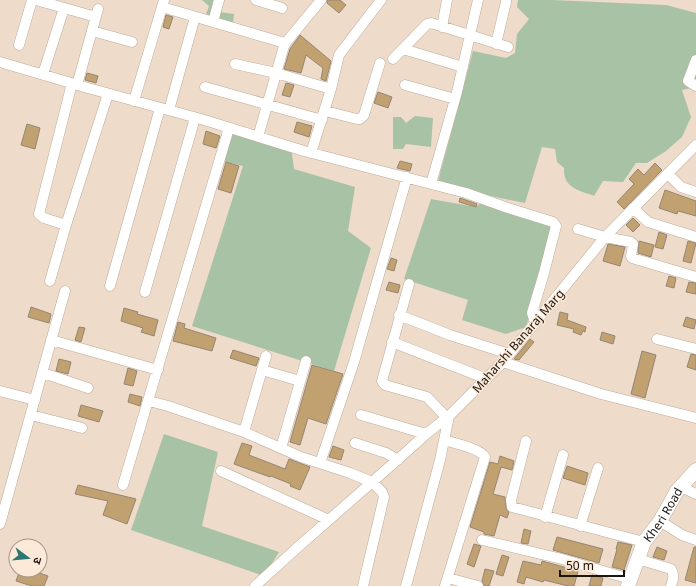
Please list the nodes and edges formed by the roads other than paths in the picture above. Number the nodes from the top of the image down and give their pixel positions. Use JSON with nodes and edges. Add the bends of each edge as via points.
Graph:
{"nodes":[{"id":1,"x":32,"y":0,"type":"edge"},
{"id":2,"x":36,"y":0,"type":"edge"},
{"id":3,"x":219,"y":0,"type":"edge"},
{"id":4,"x":256,"y":0,"type":"edge"},
{"id":5,"x":321,"y":0,"type":"edge"},
{"id":6,"x":381,"y":0,"type":"edge"},
{"id":7,"x":447,"y":0,"type":"edge"},
{"id":8,"x":478,"y":0,"type":"edge"},
{"id":9,"x":48,"y":2,"type":"edge"},
{"id":10,"x":506,"y":2,"type":"dead end"},
{"id":11,"x":163,"y":4,"type":"edge"},
{"id":12,"x":64,"y":8,"type":"junction"},
{"id":13,"x":282,"y":8,"type":"dead end"},
{"id":14,"x":195,"y":17,"type":"junction"},
{"id":15,"x":213,"y":22,"type":"junction"},
{"id":16,"x":442,"y":27,"type":"junction"},
{"id":17,"x":92,"y":31,"type":"junction"},
{"id":18,"x":470,"y":36,"type":"junction"},
{"id":19,"x":132,"y":42,"type":"dead end"},
{"id":20,"x":286,"y":43,"type":"junction"},
{"id":21,"x":496,"y":44,"type":"junction"},
{"id":22,"x":19,"y":45,"type":"dead end"},
{"id":23,"x":508,"y":47,"type":"dead end"},
{"id":24,"x":403,"y":49,"type":"junction"},
{"id":25,"x":393,"y":59,"type":"dead end"},
{"id":26,"x":696,"y":60,"type":"edge"},
{"id":27,"x":0,"y":62,"type":"edge"},
{"id":28,"x":235,"y":64,"type":"dead end"},
{"id":29,"x":380,"y":64,"type":"dead end"},
{"id":30,"x":463,"y":67,"type":"junction"},
{"id":31,"x":276,"y":73,"type":"junction"},
{"id":32,"x":43,"y":74,"type":"junction"},
{"id":33,"x":75,"y":84,"type":"junction"},
{"id":34,"x":405,"y":85,"type":"dead end"},
{"id":35,"x":696,"y":86,"type":"edge"},
{"id":36,"x":205,"y":87,"type":"dead end"},
{"id":37,"x":331,"y":89,"type":"junction"},
{"id":38,"x":108,"y":94,"type":"junction"},
{"id":39,"x":454,"y":99,"type":"junction"},
{"id":40,"x":134,"y":101,"type":"junction"},
{"id":41,"x":267,"y":105,"type":"junction"},
{"id":42,"x":165,"y":109,"type":"junction"},
{"id":43,"x":323,"y":115,"type":"junction"},
{"id":44,"x":195,"y":118,"type":"junction"},
{"id":45,"x":229,"y":128,"type":"junction"},
{"id":46,"x":258,"y":137,"type":"junction"},
{"id":47,"x":696,"y":145,"type":"edge"},
{"id":48,"x":312,"y":153,"type":"junction"},
{"id":49,"x":668,"y":174,"type":"junction"},
{"id":50,"x":407,"y":177,"type":"junction"},
{"id":51,"x":432,"y":184,"type":"junction"},
{"id":52,"x":696,"y":192,"type":"edge"},
{"id":53,"x":633,"y":208,"type":"junction"},
{"id":54,"x":66,"y":225,"type":"junction"},
{"id":55,"x":578,"y":229,"type":"dead end"},
{"id":56,"x":605,"y":237,"type":"junction"},
{"id":57,"x":696,"y":237,"type":"edge"},
{"id":58,"x":696,"y":277,"type":"edge"},
{"id":59,"x":50,"y":282,"type":"dead end"},
{"id":60,"x":409,"y":284,"type":"dead end"},
{"id":61,"x":110,"y":286,"type":"dead end"},
{"id":62,"x":65,"y":290,"type":"dead end"},
{"id":63,"x":145,"y":292,"type":"dead end"},
{"id":64,"x":399,"y":315,"type":"junction"},
{"id":65,"x":535,"y":322,"type":"junction"},
{"id":66,"x":657,"y":339,"type":"dead end"},
{"id":67,"x":51,"y":340,"type":"junction"},
{"id":68,"x":392,"y":342,"type":"junction"},
{"id":69,"x":696,"y":349,"type":"edge"},
{"id":70,"x":509,"y":354,"type":"junction"},
{"id":71,"x":266,"y":356,"type":"dead end"},
{"id":72,"x":306,"y":361,"type":"dead end"},
{"id":73,"x":503,"y":362,"type":"junction"},
{"id":74,"x":158,"y":370,"type":"junction"},
{"id":75,"x":262,"y":370,"type":"junction"},
{"id":76,"x":43,"y":373,"type":"junction"},
{"id":77,"x":486,"y":379,"type":"junction"},
{"id":78,"x":300,"y":381,"type":"junction"},
{"id":79,"x":88,"y":388,"type":"dead end"},
{"id":80,"x":0,"y":391,"type":"edge"},
{"id":81,"x":35,"y":400,"type":"junction"},
{"id":82,"x":149,"y":401,"type":"junction"},
{"id":83,"x":31,"y":415,"type":"junction"},
{"id":84,"x":361,"y":415,"type":"dead end"},
{"id":85,"x":448,"y":417,"type":"junction"},
{"id":86,"x":696,"y":418,"type":"edge"},
{"id":87,"x":82,"y":428,"type":"dead end"},
{"id":88,"x":244,"y":432,"type":"junction"},
{"id":89,"x":426,"y":434,"type":"junction"},
{"id":90,"x":444,"y":440,"type":"junction"},
{"id":91,"x":526,"y":442,"type":"dead end"},
{"id":92,"x":355,"y":443,"type":"dead end"},
{"id":93,"x":281,"y":448,"type":"junction"},
{"id":94,"x":563,"y":455,"type":"dead end"},
{"id":95,"x":398,"y":460,"type":"junction"},
{"id":96,"x":320,"y":463,"type":"junction"},
{"id":97,"x":598,"y":468,"type":"dead end"},
{"id":98,"x":221,"y":470,"type":"dead end"},
{"id":99,"x":696,"y":470,"type":"edge"},
{"id":100,"x":372,"y":482,"type":"junction"},
{"id":101,"x":123,"y":485,"type":"dead end"},
{"id":102,"x":681,"y":486,"type":"junction"},
{"id":103,"x":696,"y":494,"type":"edge"},
{"id":104,"x":545,"y":517,"type":"junction"},
{"id":105,"x":329,"y":520,"type":"junction"},
{"id":106,"x":660,"y":521,"type":"junction"},
{"id":107,"x":0,"y":524,"type":"edge"},
{"id":108,"x":580,"y":526,"type":"junction"},
{"id":109,"x":482,"y":540,"type":"dead end"},
{"id":110,"x":696,"y":540,"type":"edge"},
{"id":111,"x":644,"y":542,"type":"junction"},
{"id":112,"x":638,"y":559,"type":"junction"},
{"id":113,"x":446,"y":582,"type":"edge"},
{"id":114,"x":629,"y":583,"type":"edge"},
{"id":115,"x":255,"y":586,"type":"edge"},
{"id":116,"x":363,"y":586,"type":"edge"},
{"id":117,"x":406,"y":586,"type":"edge"},
{"id":118,"x":478,"y":586,"type":"edge"},
{"id":119,"x":671,"y":586,"type":"edge"}],
"edges":[{"from":1,"to":22,"type":"street"},
{"from":2,"to":9,"type":"street"},
{"from":3,"to":15,"type":"street"},
{"from":4,"to":13,"type":"street"},
{"from":5,"to":20,"type":"street"},
{"from":6,"to":37,"type":"street","via":[[339,55]]},
{"from":7,"to":16,"type":"street"},
{"from":8,"to":18,"type":"street"},
{"from":9,"to":12,"type":"street"},
{"from":10,"to":21,"type":"street"},
{"from":11,"to":14,"type":"street"},
{"from":11,"to":40,"type":"street"},
{"from":12,"to":17,"type":"street","via":[[97,13]]},
{"from":12,"to":32,"type":"street"},
{"from":14,"to":15,"type":"street"},
{"from":14,"to":42,"type":"street"},
{"from":15,"to":20,"type":"street"},
{"from":16,"to":18,"type":"street"},
{"from":16,"to":24,"type":"street","via":[[427,24]]},
{"from":17,"to":19,"type":"street"},
{"from":17,"to":33,"type":"street"},
{"from":18,"to":21,"type":"street"},
{"from":18,"to":30,"type":"street"},
{"from":20,"to":31,"type":"street"},
{"from":21,"to":23,"type":"street"},
{"from":24,"to":25,"type":"street"},
{"from":24,"to":30,"type":"street"},
{"from":26,"to":35,"type":"street","via":[[688,81]]},
{"from":27,"to":32,"type":"street"},
{"from":28,"to":31,"type":"street"},
{"from":29,"to":43,"type":"street","via":[[364,115],[360,119]]},
{"from":30,"to":39,"type":"street"},
{"from":31,"to":37,"type":"street"},
{"from":31,"to":41,"type":"street"},
{"from":32,"to":33,"type":"street"},
{"from":33,"to":38,"type":"street"},
{"from":33,"to":54,"type":"street","via":[[39,214]]},
{"from":34,"to":39,"type":"street"},
{"from":36,"to":41,"type":"street"},
{"from":37,"to":43,"type":"street"},
{"from":38,"to":40,"type":"street"},
{"from":38,"to":54,"type":"street"},
{"from":39,"to":51,"type":"street"},
{"from":40,"to":42,"type":"street"},
{"from":41,"to":43,"type":"street"},
{"from":41,"to":46,"type":"street"},
{"from":42,"to":44,"type":"street"},
{"from":42,"to":61,"type":"street"},
{"from":43,"to":48,"type":"street"},
{"from":44,"to":45,"type":"street"},
{"from":44,"to":63,"type":"street"},
{"from":45,"to":46,"type":"street"},
{"from":45,"to":74,"type":"street"},
{"from":46,"to":48,"type":"street"},
{"from":47,"to":49,"type":"street","name":"Maharshi Banaraj Marg"},
{"from":48,"to":50,"type":"street"},
{"from":49,"to":52,"type":"street","via":[[681,187]]},
{"from":49,"to":53,"type":"street","name":"Maharshi Banaraj Marg"},
{"from":50,"to":51,"type":"street"},
{"from":50,"to":96,"type":"street","via":[[354,362]]},
{"from":51,"to":65,"type":"street","via":[[488,200],[555,224],[532,313]]},
{"from":53,"to":56,"type":"street","name":"Maharshi Banaraj Marg"},
{"from":53,"to":57,"type":"street","via":[[648,222]]},
{"from":54,"to":59,"type":"street"},
{"from":55,"to":56,"type":"street"},
{"from":56,"to":58,"type":"street","via":[[633,244],[632,258]]},
{"from":56,"to":65,"type":"street","name":"Maharshi Banaraj Marg"},
{"from":60,"to":64,"type":"street"},
{"from":62,"to":67,"type":"street"},
{"from":64,"to":68,"type":"street"},
{"from":64,"to":70,"type":"street"},
{"from":65,"to":70,"type":"street","name":"Maharshi Banaraj Marg"},
{"from":66,"to":69,"type":"street"},
{"from":67,"to":74,"type":"street"},
{"from":67,"to":76,"type":"street"},
{"from":68,"to":77,"type":"street"},
{"from":68,"to":85,"type":"street","via":[[382,381],[427,397]]},
{"from":70,"to":73,"type":"street","name":"Maharshi Banaraj Marg"},
{"from":71,"to":75,"type":"street"},
{"from":72,"to":78,"type":"street"},
{"from":73,"to":77,"type":"street","name":"Maharshi Banaraj Marg"},
{"from":73,"to":86,"type":"street","via":[[601,394]]},
{"from":74,"to":82,"type":"street"},
{"from":75,"to":78,"type":"street"},
{"from":75,"to":88,"type":"street"},
{"from":76,"to":79,"type":"street"},
{"from":76,"to":81,"type":"street"},
{"from":77,"to":85,"type":"street","name":"Maharshi Banaraj Marg"},
{"from":78,"to":93,"type":"street"},
{"from":80,"to":81,"type":"street"},
{"from":81,"to":83,"type":"street"},
{"from":82,"to":88,"type":"street"},
{"from":82,"to":101,"type":"street"},
{"from":83,"to":87,"type":"street"},
{"from":83,"to":107,"type":"street"},
{"from":84,"to":89,"type":"street"},
{"from":85,"to":89,"type":"street","name":"Maharshi Banaraj Marg"},
{"from":85,"to":90,"type":"street"},
{"from":88,"to":93,"type":"street"},
{"from":89,"to":95,"type":"street","name":"Maharshi Banaraj Marg"},
{"from":90,"to":113,"type":"street","via":[[476,450],[485,458]]},
{"from":90,"to":117,"type":"street"},
{"from":91,"to":104,"type":"street","via":[[512,508]]},
{"from":92,"to":95,"type":"street"},
{"from":93,"to":96,"type":"street"},
{"from":94,"to":104,"type":"street"},
{"from":95,"to":100,"type":"street","name":"Maharshi Banaraj Marg"},
{"from":96,"to":100,"type":"street"},
{"from":97,"to":108,"type":"street"},
{"from":98,"to":105,"type":"street"},
{"from":99,"to":102,"type":"street","name":"Kheri Road"},
{"from":100,"to":105,"type":"street","name":"Maharshi Banaraj Marg"},
{"from":100,"to":116,"type":"street","via":[[384,497]]},
{"from":102,"to":103,"type":"street"},
{"from":102,"to":106,"type":"street","name":"Kheri Road"},
{"from":104,"to":108,"type":"street"},
{"from":105,"to":115,"type":"street","name":"Maharshi Banaraj Marg"},
{"from":106,"to":110,"type":"street","via":[[682,535]]},
{"from":106,"to":111,"type":"street","name":"Kheri Road"},
{"from":108,"to":111,"type":"street"},
{"from":109,"to":114,"type":"street","via":[[562,559]]},
{"from":111,"to":112,"type":"street","name":"Kheri Road"},
{"from":112,"to":114,"type":"street","name":"Kheri Road"},
{"from":112,"to":119,"type":"street","via":[[671,569],[674,578]]},
{"from":113,"to":118,"type":"street"}]}
